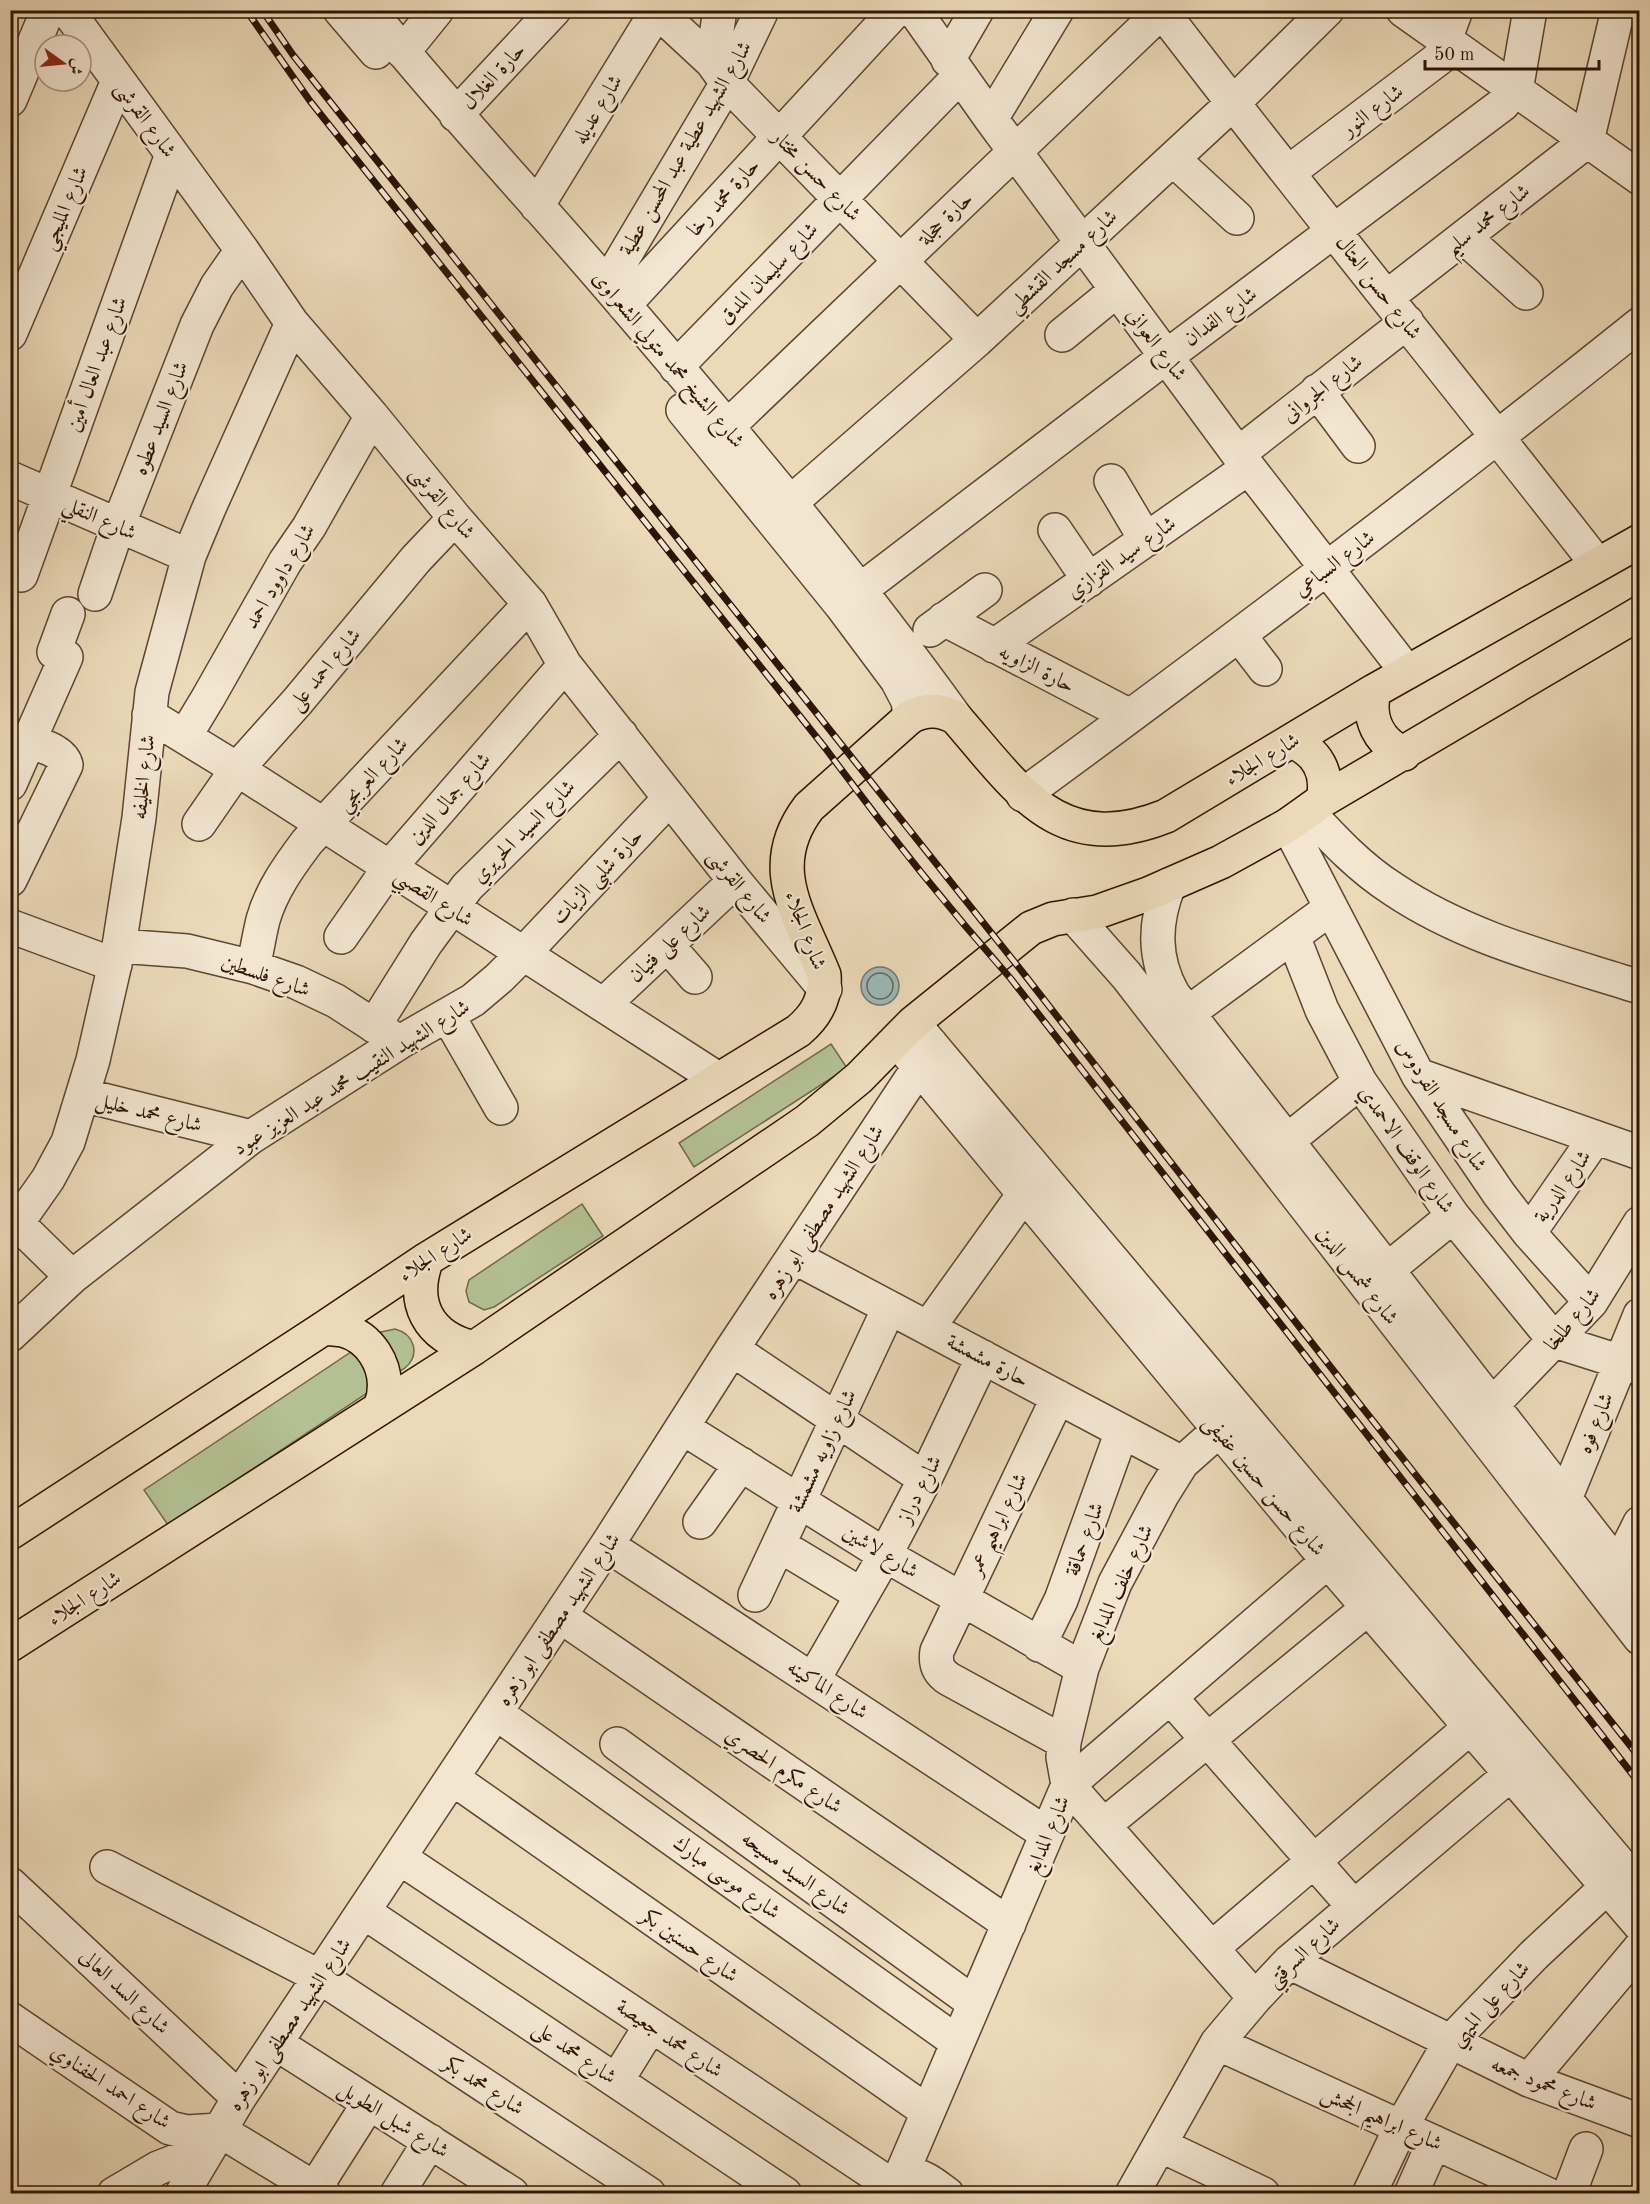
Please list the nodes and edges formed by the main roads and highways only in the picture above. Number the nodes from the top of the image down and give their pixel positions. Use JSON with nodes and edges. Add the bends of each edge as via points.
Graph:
{"nodes":[{"id":1,"x":1640,"y":542,"type":"edge"},
{"id":2,"x":1637,"y":621,"type":"edge"},
{"id":3,"x":1374,"y":692,"type":"junction"},
{"id":4,"x":1290,"y":741,"type":"junction"},
{"id":5,"x":1404,"y":754,"type":"junction"},
{"id":6,"x":1306,"y":813,"type":"junction"},
{"id":7,"x":426,"y":1259,"type":"junction"},
{"id":8,"x":324,"y":1328,"type":"junction"},
{"id":9,"x":474,"y":1348,"type":"junction"},
{"id":10,"x":379,"y":1410,"type":"junction"},
{"id":11,"x":10,"y":1533,"type":"edge"},
{"id":12,"x":10,"y":1645,"type":"edge"}],
"edges":[{"from":1,"to":3,"type":"main road","name":"شارع الجلاء"},
{"from":2,"to":5,"type":"main road","name":"شارع الجلاء"},
{"from":3,"to":4,"type":"main road","name":"شارع الجلاء"},
{"from":3,"to":5,"type":"main road","via":[[1374,724],[1386,742]]},
{"from":4,"to":6,"type":"main road","via":[[1317,759],[1325,779]]},
{"from":4,"to":7,"type":"main road","name":"شارع الجلاء","via":[[1166,816],[1124,829],[1102,829],[1070,822],[1040,808],[1023,795],[956,718],[933,710],[910,717],[809,807],[790,838],[786,856],[790,892],[824,975],[825,989],[816,1013],[798,1031]]},
{"from":5,"to":6,"type":"main road","name":"شارع الجلاء"},
{"from":6,"to":9,"type":"main road","name":"شارع الجلاء","via":[[1221,862],[1169,885],[1097,912],[1053,919],[1031,928],[915,1043],[859,1078],[807,1121]]},
{"from":7,"to":8,"type":"main road","name":"شارع الجلاء"},
{"from":7,"to":9,"type":"main road","via":[[421,1275],[423,1309],[443,1336]]},
{"from":8,"to":10,"type":"main road","via":[[344,1330],[362,1339],[376,1354],[384,1373]]},
{"from":8,"to":11,"type":"main road","name":"شارع الجلاء"},
{"from":9,"to":10,"type":"main road","name":"شارع الجلاء"},
{"from":10,"to":12,"type":"main road","name":"شارع الجلاء"}]}
